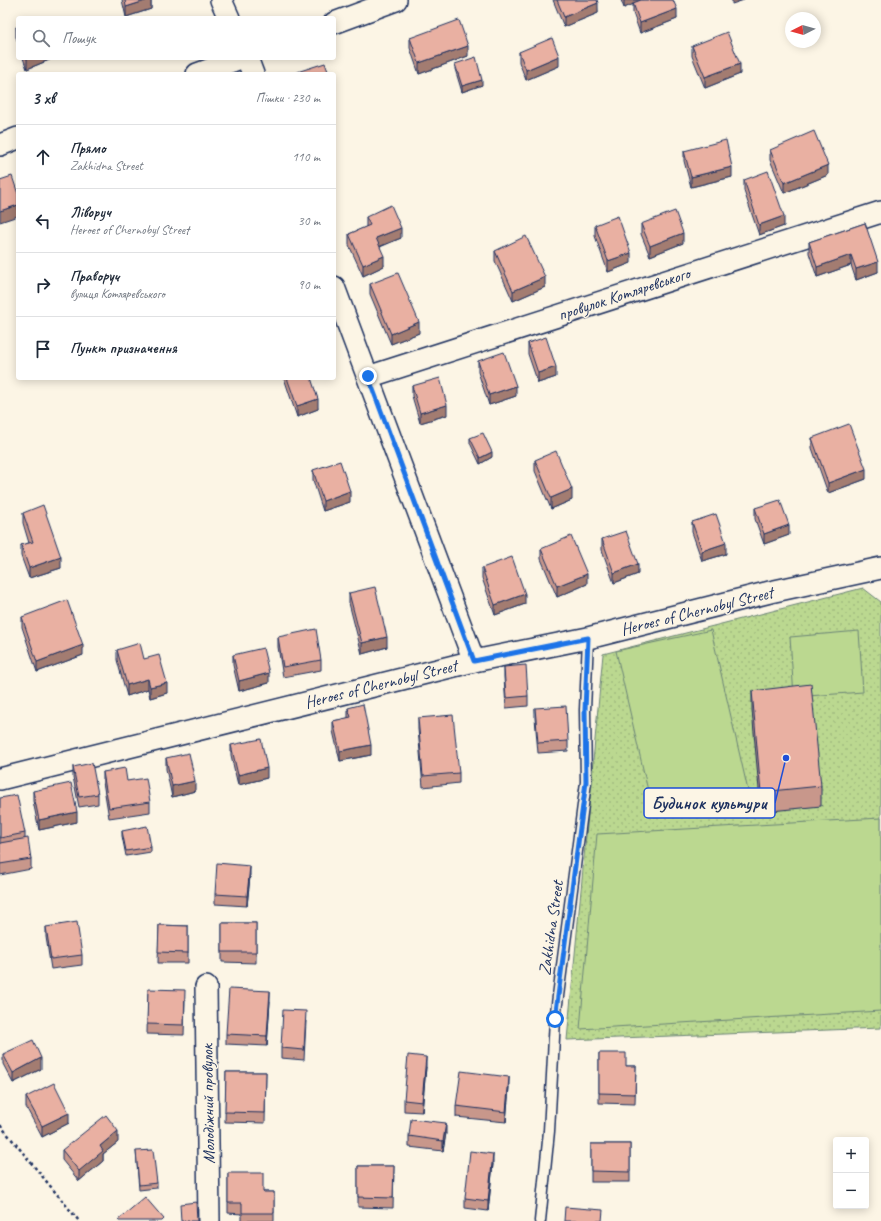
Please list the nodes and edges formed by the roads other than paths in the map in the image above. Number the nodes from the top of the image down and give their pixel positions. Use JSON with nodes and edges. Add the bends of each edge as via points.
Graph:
{"nodes":[{"id":1,"x":221,"y":0,"type":"edge"},
{"id":2,"x":396,"y":0,"type":"edge"},
{"id":3,"x":228,"y":16,"type":"edge"},
{"id":4,"x":336,"y":22,"type":"edge"},
{"id":5,"x":236,"y":60,"type":"edge"},
{"id":6,"x":248,"y":60,"type":"edge"},
{"id":7,"x":202,"y":72,"type":"edge"},
{"id":8,"x":252,"y":72,"type":"edge"},
{"id":9,"x":16,"y":139,"type":"edge"},
{"id":10,"x":0,"y":145,"type":"edge"},
{"id":11,"x":881,"y":212,"type":"edge"},
{"id":12,"x":336,"y":292,"type":"edge"},
{"id":13,"x":368,"y":376,"type":"junction"},
{"id":14,"x":881,"y":568,"type":"edge"},
{"id":15,"x":588,"y":638,"type":"junction"},
{"id":16,"x":474,"y":661,"type":"junction"},
{"id":17,"x":0,"y":779,"type":"edge"},
{"id":18,"x":206,"y":986,"type":"dead end"},
{"id":19,"x":209,"y":1221,"type":"edge"},
{"id":20,"x":540,"y":1221,"type":"edge"}],
"edges":[{"from":1,"to":3,"type":"street"},
{"from":2,"to":4,"type":"street"},
{"from":5,"to":7,"type":"street"},
{"from":6,"to":8,"type":"street"},
{"from":9,"to":10,"type":"street"},
{"from":11,"to":13,"type":"street","name":"провулок Котляревського"},
{"from":12,"to":13,"type":"street"},
{"from":13,"to":16,"type":"street"},
{"from":14,"to":15,"type":"street","name":"Heroes of Chernobyl Street","via":[[770,592]]},
{"from":15,"to":16,"type":"street","name":"Heroes of Chernobyl Street"},
{"from":15,"to":20,"type":"lane","name":"Zakhidna Street","via":[[586,782],[555,1019],[549,1131]]},
{"from":16,"to":17,"type":"street","name":"Heroes of Chernobyl Street"},
{"from":18,"to":19,"type":"street","name":"Молодіжний провулок"}]}
